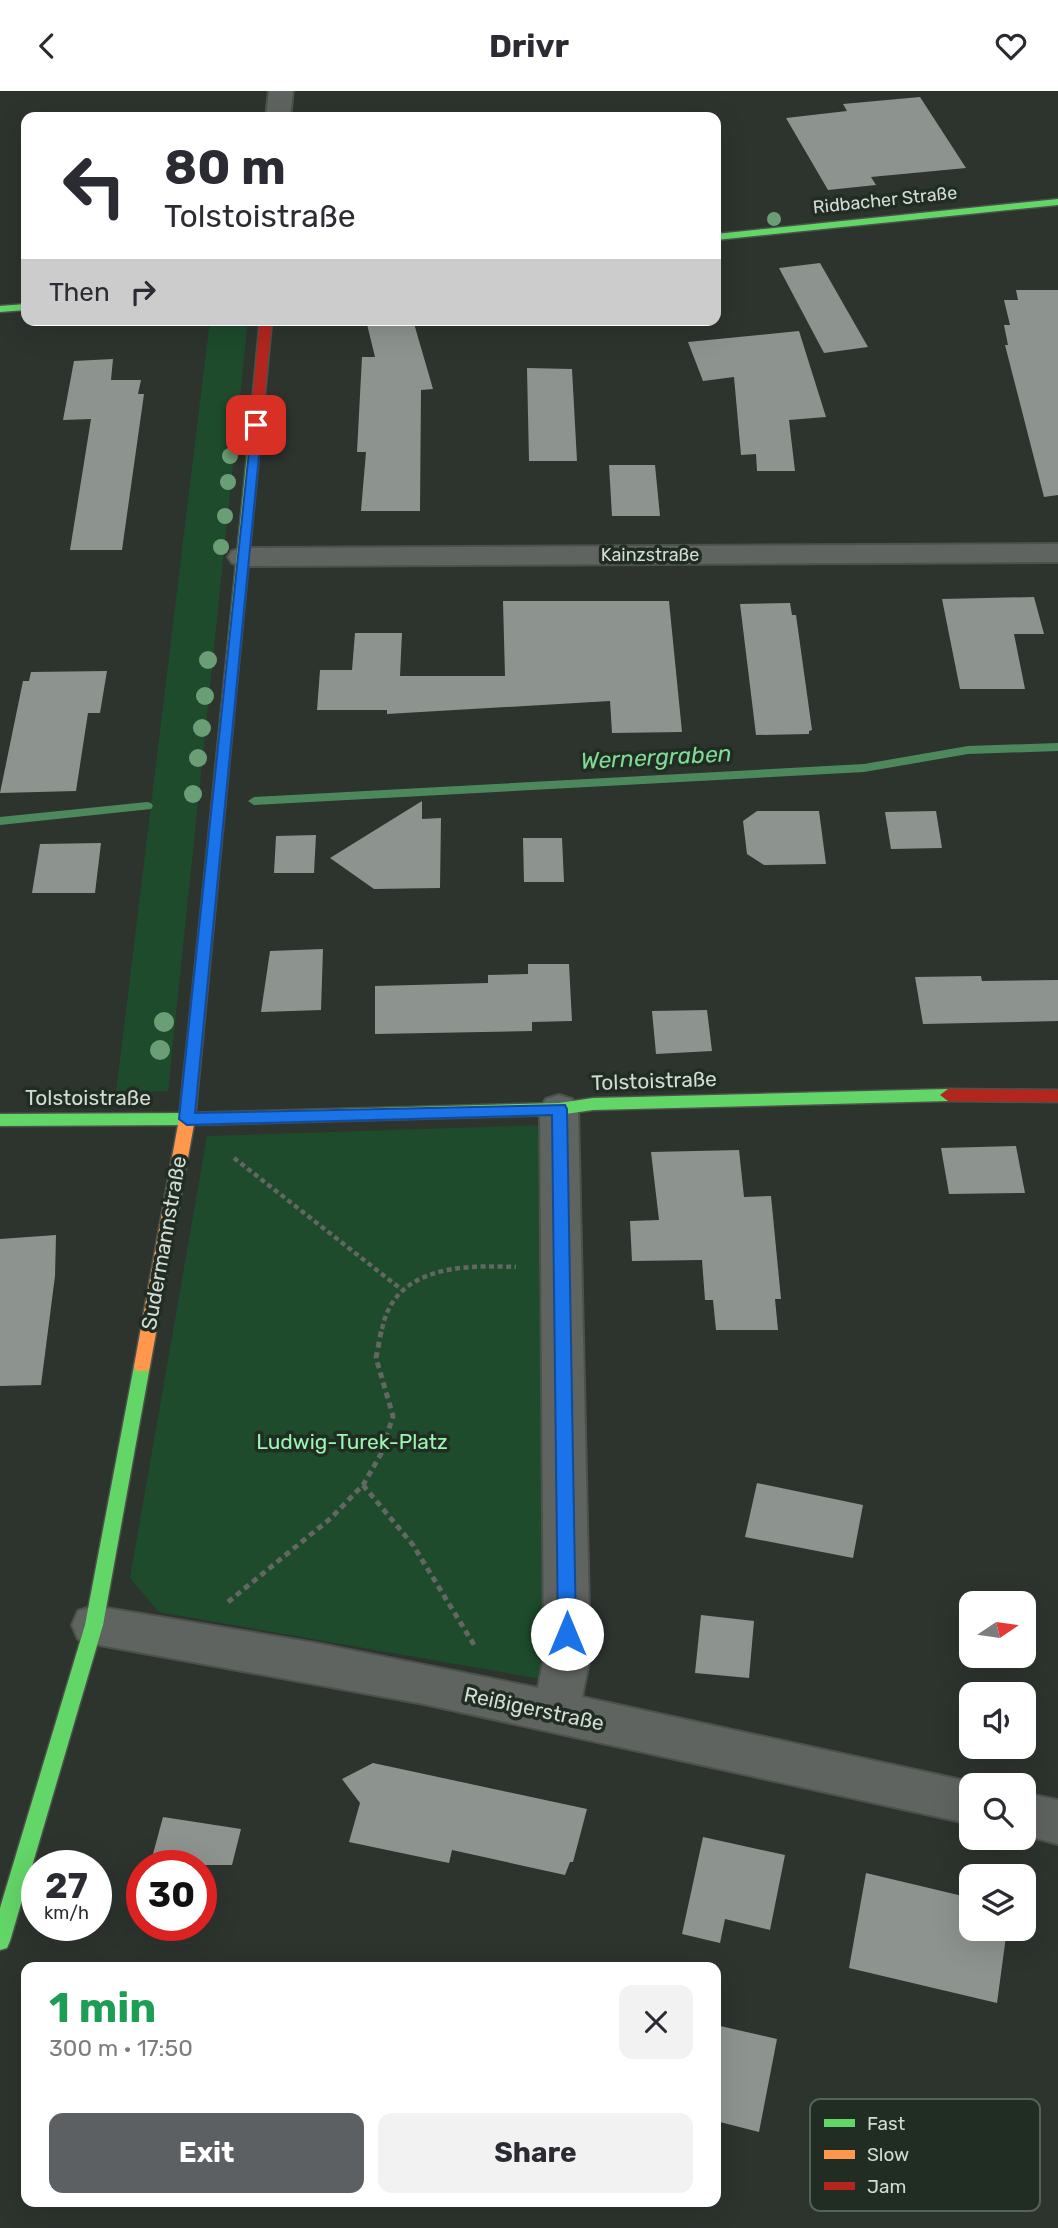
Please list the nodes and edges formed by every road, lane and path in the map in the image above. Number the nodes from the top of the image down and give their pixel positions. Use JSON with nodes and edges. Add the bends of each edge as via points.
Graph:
{"nodes":[{"id":1,"x":281,"y":91,"type":"edge"},
{"id":2,"x":279,"y":112,"type":"edge"},
{"id":3,"x":1058,"y":202,"type":"edge"},
{"id":4,"x":721,"y":236,"type":"edge"},
{"id":5,"x":21,"y":307,"type":"edge"},
{"id":6,"x":0,"y":309,"type":"edge"},
{"id":7,"x":265,"y":326,"type":"edge"},
{"id":8,"x":1058,"y":553,"type":"edge"},
{"id":9,"x":243,"y":557,"type":"junction"},
{"id":10,"x":1058,"y":1096,"type":"edge"},
{"id":11,"x":559,"y":1109,"type":"junction"},
{"id":12,"x":0,"y":1119,"type":"edge"},
{"id":13,"x":187,"y":1119,"type":"junction"},
{"id":14,"x":563,"y":1269,"type":"junction"},
{"id":15,"x":401,"y":1289,"type":"junction"},
{"id":16,"x":363,"y":1485,"type":"junction"},
{"id":17,"x":94,"y":1625,"type":"junction"},
{"id":18,"x":199,"y":1641,"type":"junction"},
{"id":19,"x":466,"y":1695,"type":"junction"},
{"id":20,"x":556,"y":1713,"type":"junction"},
{"id":21,"x":959,"y":1800,"type":"edge"},
{"id":22,"x":1036,"y":1817,"type":"edge"},
{"id":23,"x":1058,"y":1822,"type":"edge"},
{"id":24,"x":0,"y":1941,"type":"edge"}],
"edges":[{"from":1,"to":2,"type":"street"},
{"from":3,"to":4,"type":"street","name":"Ridbacher Straße"},
{"from":5,"to":6,"type":"street"},
{"from":7,"to":9,"type":"street","name":"Sudermannstraße"},
{"from":8,"to":9,"type":"street","name":"Kainzstraße"},
{"from":9,"to":13,"type":"street","name":"Sudermannstraße"},
{"from":10,"to":11,"type":"street","name":"Tolstoistraße","via":[[894,1094]]},
{"from":11,"to":13,"type":"street","name":"Tolstoistraße"},
{"from":11,"to":14,"type":"street"},
{"from":12,"to":13,"type":"street","name":"Tolstoistraße"},
{"from":13,"to":15,"type":"path"},
{"from":13,"to":17,"type":"street","name":"Sudermannstraße"},
{"from":14,"to":15,"type":"path","via":[[468,1265],[426,1276]]},
{"from":14,"to":20,"type":"street","via":[[567,1657]]},
{"from":15,"to":16,"type":"path","via":[[383,1322],[376,1358],[393,1416],[381,1454]]},
{"from":16,"to":18,"type":"path","via":[[331,1518],[210,1616]]},
{"from":16,"to":19,"type":"path","via":[[413,1545],[477,1650]]},
{"from":17,"to":18,"type":"street","name":"Reißigerstraße"},
{"from":17,"to":24,"type":"street","name":"Sudermannstraße"},
{"from":18,"to":19,"type":"street","name":"Reißigerstraße"},
{"from":19,"to":20,"type":"street","name":"Reißigerstraße"},
{"from":20,"to":21,"type":"street","name":"Reißigerstraße"},
{"from":22,"to":23,"type":"street"}]}
